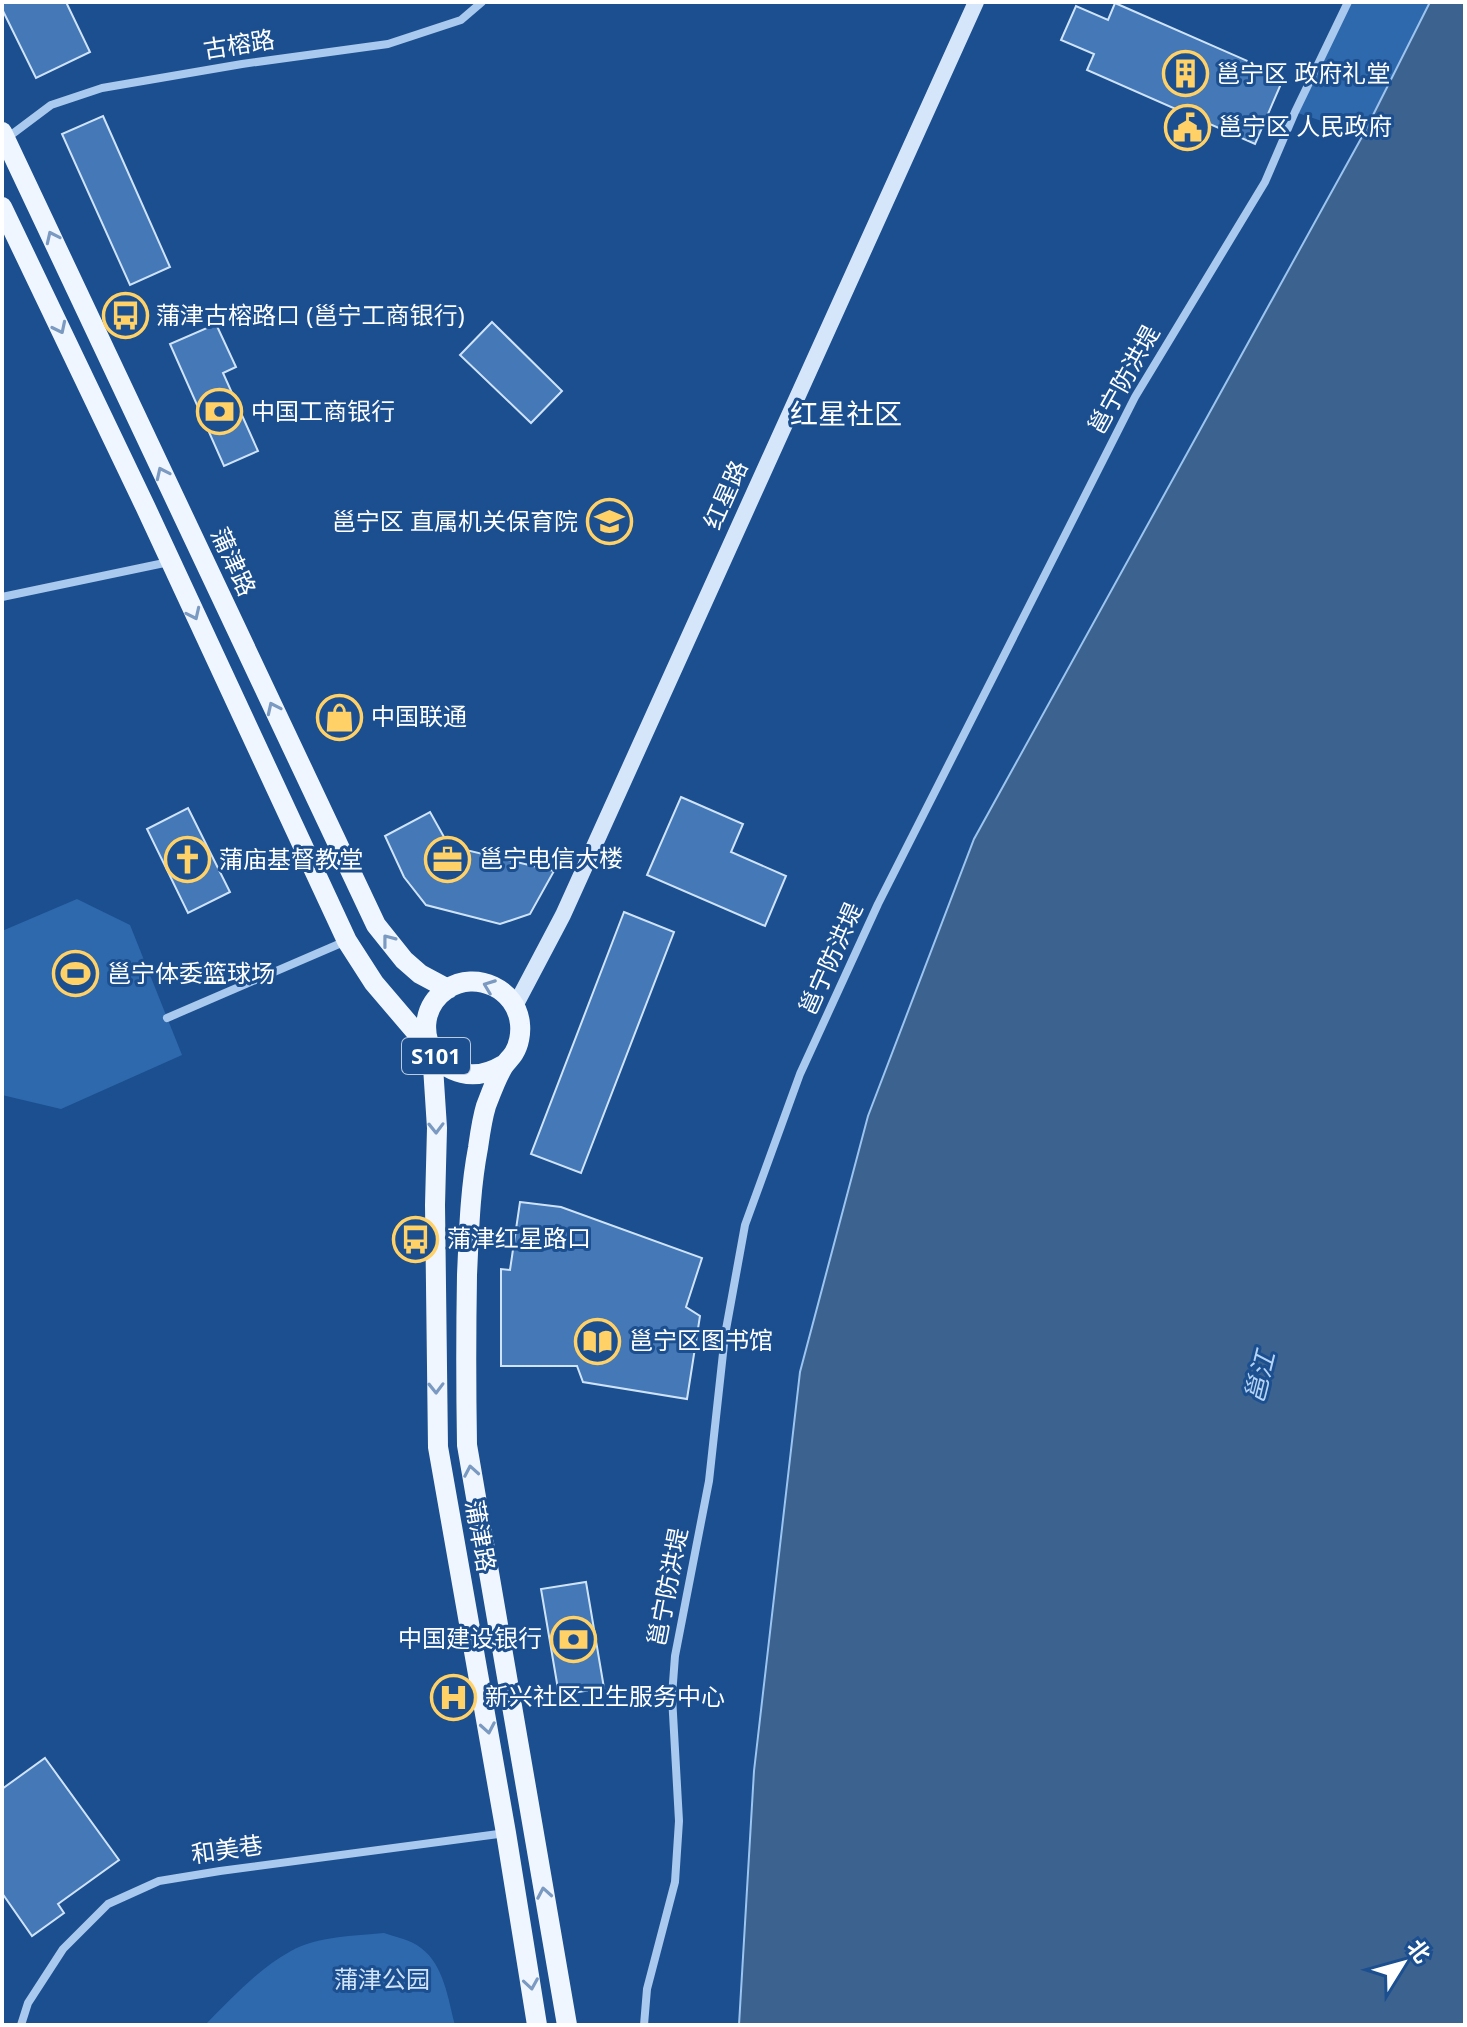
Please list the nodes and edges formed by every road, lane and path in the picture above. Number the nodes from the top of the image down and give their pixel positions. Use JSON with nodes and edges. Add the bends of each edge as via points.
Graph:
{"nodes":[{"id":1,"x":482,"y":2,"type":"edge"},
{"id":2,"x":976,"y":2,"type":"edge"},
{"id":3,"x":1348,"y":2,"type":"edge"},
{"id":4,"x":4,"y":136,"type":"edge"},
{"id":5,"x":2,"y":207,"type":"edge"},
{"id":6,"x":169,"y":562,"type":"junction"},
{"id":7,"x":2,"y":597,"type":"edge"},
{"id":8,"x":347,"y":941,"type":"junction"},
{"id":9,"x":448,"y":989,"type":"junction"},
{"id":10,"x":515,"y":1006,"type":"junction"},
{"id":11,"x":167,"y":1018,"type":"dead end"},
{"id":12,"x":432,"y":1051,"type":"junction"},
{"id":13,"x":503,"y":1065,"type":"junction"},
{"id":14,"x":506,"y":1833,"type":"junction"},
{"id":15,"x":21,"y":2025,"type":"edge"},
{"id":16,"x":537,"y":2025,"type":"edge"},
{"id":17,"x":567,"y":2025,"type":"edge"},
{"id":18,"x":644,"y":2025,"type":"edge"}],
"edges":[{"from":1,"to":4,"type":"street","name":"古榕路","via":[[461,20],[388,44],[102,88],[51,105]]},
{"from":2,"to":10,"type":"main road","name":"红星路","via":[[569,901]]},
{"from":3,"to":18,"type":"street","name":"邕宁防洪堤","via":[[1265,182],[1135,397],[878,904],[800,1074],[745,1225],[725,1335],[709,1481],[675,1656],[675,1882],[647,1989]]},
{"from":9,"to":4,"type":"main road","name":"蒲津路","one_way":true,"via":[[404,960],[376,925]]},
{"from":5,"to":6,"type":"main road","one_way":true},
{"from":6,"to":7,"type":"street"},
{"from":6,"to":8,"type":"main road","one_way":true},
{"from":8,"to":11,"type":"street"},
{"from":8,"to":12,"type":"main road","via":[[374,983]]},
{"from":10,"to":9,"type":"main road","one_way":true,"via":[[493,985],[478,981]]},
{"from":9,"to":12,"type":"main road","name":"蒲津路","number":"S101","via":[[430,1010],[427,1038]]},
{"from":10,"to":13,"type":"main road","name":"蒲津路","number":"S101","via":[[520,1038]]},
{"from":12,"to":13,"type":"main road","number":"S101","via":[[464,1075],[492,1072]]},
{"from":12,"to":14,"type":"main road","name":"蒲津路","one_way":true,"via":[[438,1447]]},
{"from":17,"to":13,"type":"main road","name":"蒲津路","one_way":true,"via":[[467,1445],[469,1219],[485,1109]]},
{"from":14,"to":15,"type":"street","name":"和美巷","via":[[159,1881],[108,1904],[63,1949],[28,2003]]},
{"from":14,"to":16,"type":"main road","name":"蒲津路","one_way":true}]}
